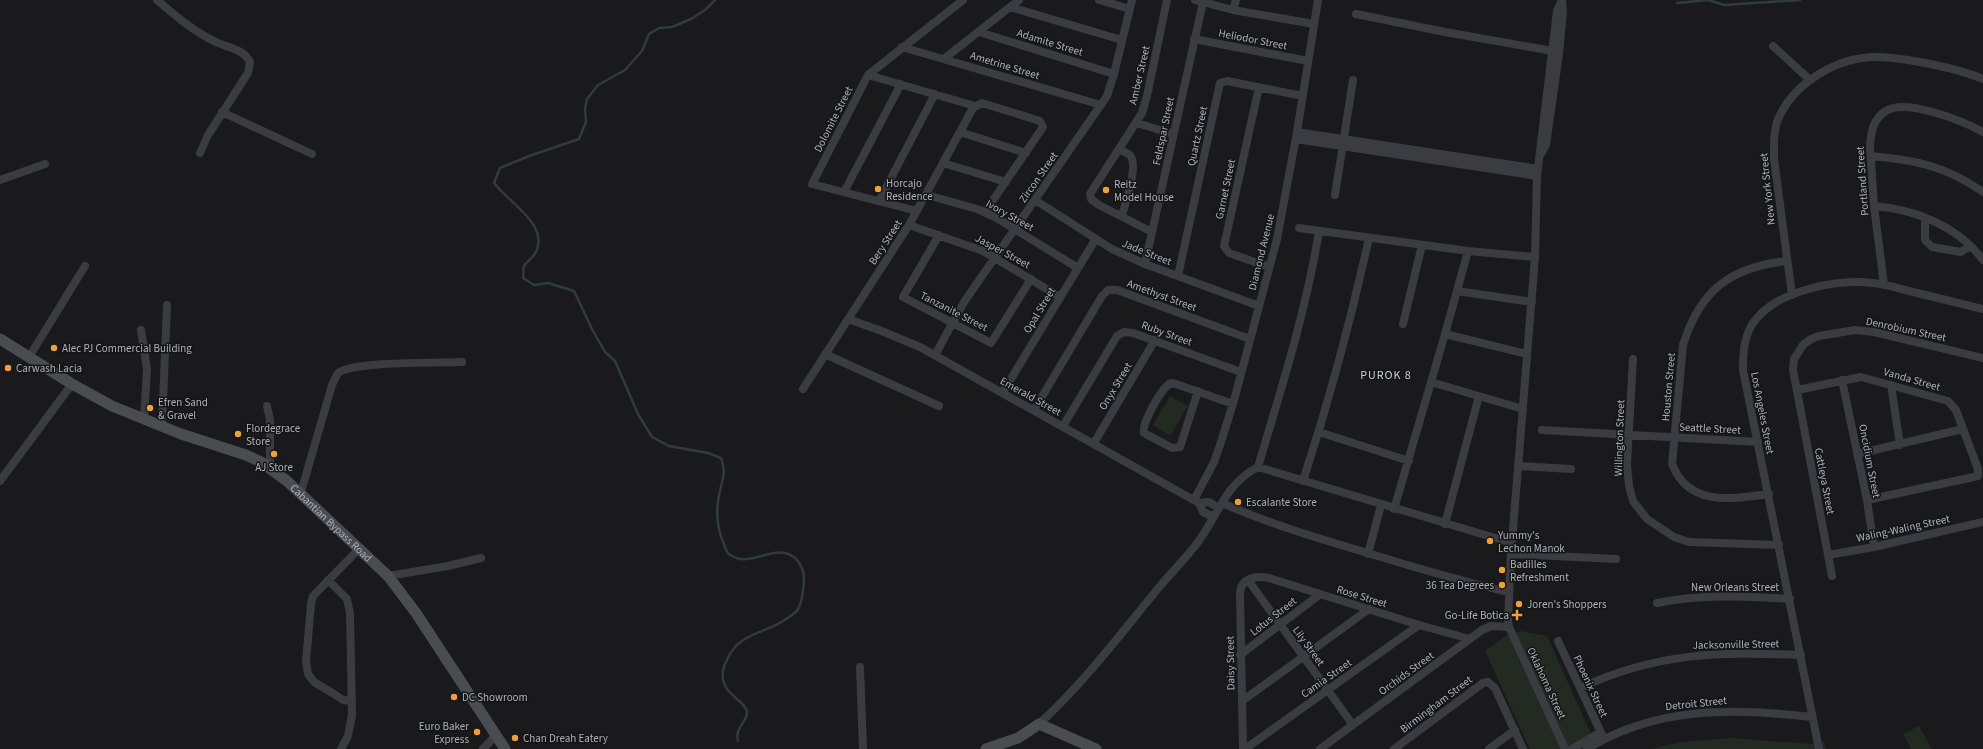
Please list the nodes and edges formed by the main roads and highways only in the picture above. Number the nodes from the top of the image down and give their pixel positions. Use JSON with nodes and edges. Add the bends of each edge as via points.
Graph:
{"nodes":[{"id":1,"x":0,"y":339,"type":"edge"},
{"id":2,"x":505,"y":749,"type":"edge"},
{"id":3,"x":986,"y":749,"type":"edge"},
{"id":4,"x":1096,"y":749,"type":"edge"}],
"edges":[{"from":1,"to":2,"type":"main road","name":"Cabantian Bypass Road","via":[[112,406],[181,434],[246,455],[270,468],[301,492],[388,576],[416,613]]},
{"from":3,"to":4,"type":"main road","via":[[1018,738],[1040,724]]}]}
